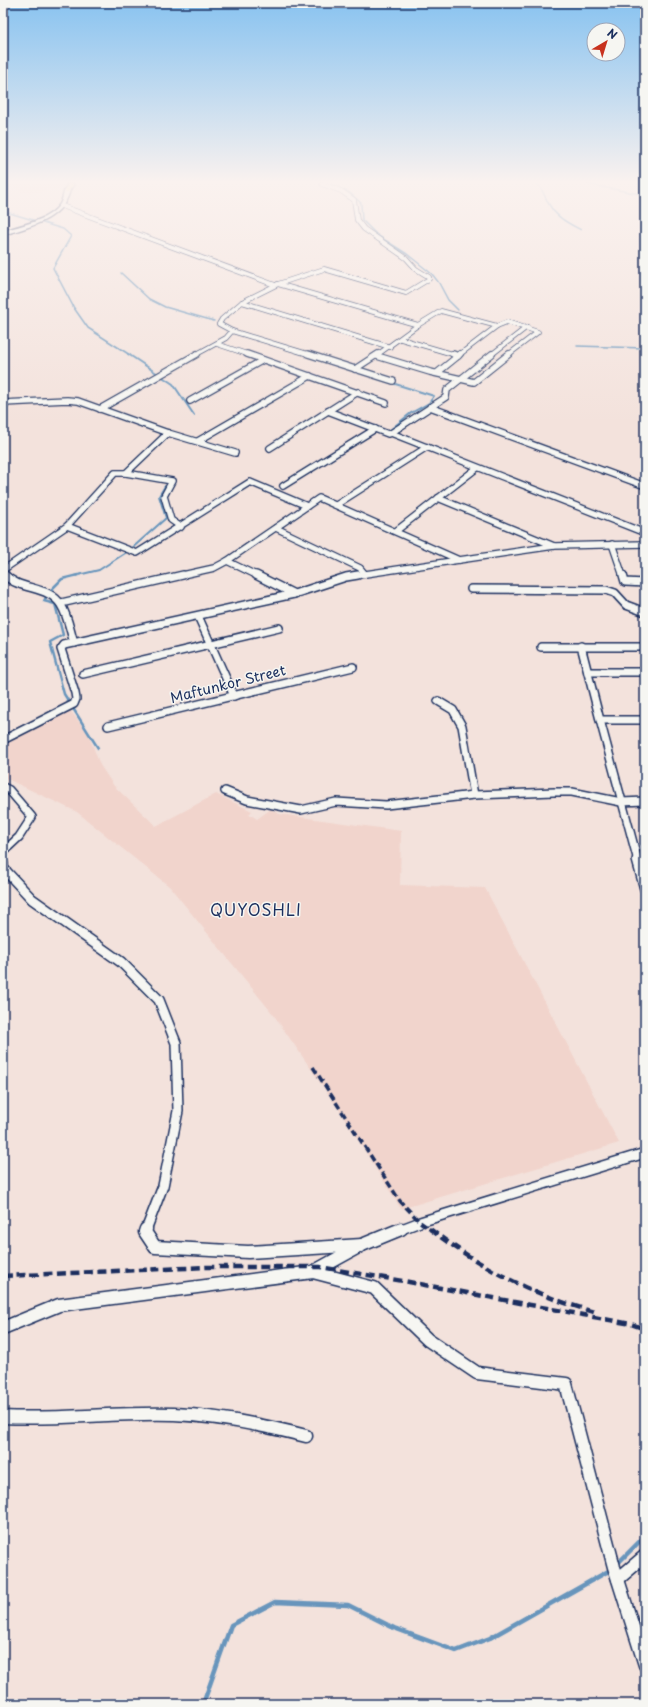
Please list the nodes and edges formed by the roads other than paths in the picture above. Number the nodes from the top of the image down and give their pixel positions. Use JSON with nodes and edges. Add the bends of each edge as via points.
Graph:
{"nodes":[{"id":1,"x":219,"y":264,"type":"edge"},
{"id":2,"x":411,"y":264,"type":"edge"},
{"id":3,"x":277,"y":285,"type":"junction"},
{"id":4,"x":242,"y":302,"type":"junction"},
{"id":5,"x":418,"y":325,"type":"junction"},
{"id":6,"x":497,"y":326,"type":"junction"},
{"id":7,"x":527,"y":327,"type":"junction"},
{"id":8,"x":232,"y":331,"type":"junction"},
{"id":9,"x":401,"y":339,"type":"junction"},
{"id":10,"x":217,"y":344,"type":"junction"},
{"id":11,"x":390,"y":347,"type":"junction"},
{"id":12,"x":377,"y":356,"type":"junction"},
{"id":13,"x":458,"y":356,"type":"junction"},
{"id":14,"x":263,"y":360,"type":"junction"},
{"id":15,"x":355,"y":369,"type":"junction"},
{"id":16,"x":437,"y":373,"type":"junction"},
{"id":17,"x":310,"y":376,"type":"junction"},
{"id":18,"x":460,"y":379,"type":"junction"},
{"id":19,"x":393,"y":381,"type":"dead end"},
{"id":20,"x":358,"y":392,"type":"junction"},
{"id":21,"x":190,"y":401,"type":"dead end"},
{"id":22,"x":386,"y":402,"type":"dead end"},
{"id":23,"x":3,"y":403,"type":"edge"},
{"id":24,"x":430,"y":407,"type":"junction"},
{"id":25,"x":100,"y":409,"type":"junction"},
{"id":26,"x":328,"y":412,"type":"junction"},
{"id":27,"x":375,"y":430,"type":"junction"},
{"id":28,"x":168,"y":433,"type":"junction"},
{"id":29,"x":391,"y":433,"type":"junction"},
{"id":30,"x":198,"y":441,"type":"junction"},
{"id":31,"x":427,"y":447,"type":"junction"},
{"id":32,"x":270,"y":448,"type":"dead end"},
{"id":33,"x":235,"y":453,"type":"dead end"},
{"id":34,"x":477,"y":468,"type":"junction"},
{"id":35,"x":126,"y":474,"type":"junction"},
{"id":36,"x":283,"y":486,"type":"dead end"},
{"id":37,"x":645,"y":486,"type":"edge"},
{"id":38,"x":438,"y":498,"type":"junction"},
{"id":39,"x":336,"y":505,"type":"junction"},
{"id":40,"x":306,"y":506,"type":"junction"},
{"id":41,"x":67,"y":526,"type":"junction"},
{"id":42,"x":181,"y":527,"type":"junction"},
{"id":43,"x":276,"y":528,"type":"junction"},
{"id":44,"x":396,"y":531,"type":"junction"},
{"id":45,"x":645,"y":533,"type":"edge"},
{"id":46,"x":612,"y":544,"type":"junction"},
{"id":47,"x":645,"y":544,"type":"edge"},
{"id":48,"x":554,"y":546,"type":"junction"},
{"id":49,"x":458,"y":560,"type":"junction"},
{"id":50,"x":227,"y":561,"type":"junction"},
{"id":51,"x":3,"y":572,"type":"edge"},
{"id":52,"x":365,"y":574,"type":"junction"},
{"id":53,"x":645,"y":583,"type":"edge"},
{"id":54,"x":471,"y":589,"type":"dead end"},
{"id":55,"x":294,"y":594,"type":"junction"},
{"id":56,"x":61,"y":604,"type":"junction"},
{"id":57,"x":645,"y":612,"type":"edge"},
{"id":58,"x":198,"y":616,"type":"junction"},
{"id":59,"x":279,"y":628,"type":"dead end"},
{"id":60,"x":74,"y":643,"type":"junction"},
{"id":61,"x":210,"y":644,"type":"junction"},
{"id":62,"x":582,"y":646,"type":"junction"},
{"id":63,"x":541,"y":647,"type":"dead end"},
{"id":64,"x":645,"y":647,"type":"edge"},
{"id":65,"x":353,"y":667,"type":"dead end"},
{"id":66,"x":588,"y":672,"type":"junction"},
{"id":67,"x":645,"y":672,"type":"edge"},
{"id":68,"x":83,"y":674,"type":"dead end"},
{"id":69,"x":234,"y":696,"type":"junction"},
{"id":70,"x":438,"y":701,"type":"dead end"},
{"id":71,"x":600,"y":720,"type":"junction"},
{"id":72,"x":645,"y":720,"type":"edge"},
{"id":73,"x":108,"y":726,"type":"dead end"},
{"id":74,"x":3,"y":740,"type":"edge"},
{"id":75,"x":3,"y":787,"type":"edge"},
{"id":76,"x":225,"y":791,"type":"dead end"},
{"id":77,"x":474,"y":795,"type":"junction"},
{"id":78,"x":645,"y":801,"type":"edge"},
{"id":79,"x":621,"y":802,"type":"junction"},
{"id":80,"x":3,"y":852,"type":"edge"},
{"id":81,"x":3,"y":864,"type":"edge"},
{"id":82,"x":645,"y":889,"type":"edge"},
{"id":83,"x":645,"y":1153,"type":"edge"},
{"id":84,"x":362,"y":1245,"type":"junction"},
{"id":85,"x":313,"y":1272,"type":"junction"},
{"id":86,"x":3,"y":1328,"type":"edge"},
{"id":87,"x":3,"y":1417,"type":"edge"},
{"id":88,"x":306,"y":1436,"type":"dead end"},
{"id":89,"x":645,"y":1556,"type":"edge"},
{"id":90,"x":618,"y":1579,"type":"junction"},
{"id":91,"x":645,"y":1665,"type":"edge"}],
"edges":[{"from":1,"to":3,"type":"street"},
{"from":2,"to":3,"type":"street","via":[[429,279],[406,294],[324,269]]},
{"from":3,"to":4,"type":"street"},
{"from":3,"to":5,"type":"street"},
{"from":4,"to":8,"type":"street","via":[[219,324]]},
{"from":4,"to":11,"type":"street"},
{"from":5,"to":6,"type":"street","via":[[443,310]]},
{"from":5,"to":9,"type":"street"},
{"from":6,"to":7,"type":"street","via":[[507,322]]},
{"from":6,"to":13,"type":"street"},
{"from":7,"to":18,"type":"street"},
{"from":7,"to":18,"type":"street","via":[[538,332],[475,381]]},
{"from":8,"to":10,"type":"street"},
{"from":8,"to":15,"type":"street"},
{"from":9,"to":11,"type":"street"},
{"from":9,"to":13,"type":"street"},
{"from":10,"to":14,"type":"street"},
{"from":10,"to":25,"type":"street"},
{"from":11,"to":12,"type":"street"},
{"from":12,"to":15,"type":"street"},
{"from":12,"to":16,"type":"street"},
{"from":13,"to":16,"type":"street"},
{"from":14,"to":17,"type":"street"},
{"from":14,"to":21,"type":"street"},
{"from":15,"to":19,"type":"street"},
{"from":16,"to":18,"type":"street"},
{"from":17,"to":20,"type":"street"},
{"from":17,"to":30,"type":"street"},
{"from":18,"to":24,"type":"street","via":[[447,390],[446,397]]},
{"from":20,"to":22,"type":"street"},
{"from":20,"to":26,"type":"street"},
{"from":23,"to":25,"type":"street","via":[[67,400]]},
{"from":24,"to":29,"type":"street"},
{"from":24,"to":37,"type":"street"},
{"from":25,"to":28,"type":"street"},
{"from":26,"to":27,"type":"street"},
{"from":26,"to":32,"type":"street"},
{"from":27,"to":29,"type":"street"},
{"from":27,"to":36,"type":"street"},
{"from":28,"to":30,"type":"street"},
{"from":28,"to":35,"type":"street"},
{"from":29,"to":31,"type":"street"},
{"from":30,"to":33,"type":"street"},
{"from":31,"to":34,"type":"street"},
{"from":31,"to":39,"type":"street"},
{"from":34,"to":38,"type":"street"},
{"from":34,"to":45,"type":"street"},
{"from":35,"to":41,"type":"street","via":[[115,473]]},
{"from":35,"to":42,"type":"street","via":[[172,481],[164,496],[171,520]]},
{"from":38,"to":44,"type":"street"},
{"from":38,"to":48,"type":"street"},
{"from":39,"to":40,"type":"street","via":[[319,498]]},
{"from":39,"to":44,"type":"street"},
{"from":40,"to":42,"type":"street","via":[[250,482]]},
{"from":40,"to":43,"type":"street"},
{"from":41,"to":42,"type":"street","via":[[138,552]]},
{"from":41,"to":51,"type":"street"},
{"from":43,"to":50,"type":"street"},
{"from":43,"to":52,"type":"street","via":[[360,568]]},
{"from":44,"to":49,"type":"street"},
{"from":46,"to":47,"type":"street"},
{"from":46,"to":48,"type":"street"},
{"from":46,"to":53,"type":"street","via":[[625,582]]},
{"from":48,"to":49,"type":"street"},
{"from":49,"to":52,"type":"street"},
{"from":50,"to":55,"type":"street"},
{"from":50,"to":56,"type":"street","via":[[214,568]]},
{"from":51,"to":56,"type":"street","via":[[7,579],[48,593]]},
{"from":52,"to":55,"type":"street","via":[[346,577]]},
{"from":54,"to":57,"type":"street","via":[[606,590],[615,592],[626,606]]},
{"from":55,"to":58,"type":"street"},
{"from":56,"to":60,"type":"street"},
{"from":58,"to":60,"type":"street"},
{"from":58,"to":61,"type":"street"},
{"from":59,"to":61,"type":"street"},
{"from":60,"to":74,"type":"street","via":[[64,645],[62,649],[75,693],[74,704]]},
{"from":61,"to":68,"type":"street"},
{"from":61,"to":69,"type":"street"},
{"from":62,"to":63,"type":"street"},
{"from":62,"to":64,"type":"street"},
{"from":62,"to":66,"type":"street"},
{"from":65,"to":69,"type":"street","name":"Maftunkor Street"},
{"from":66,"to":67,"type":"street"},
{"from":66,"to":71,"type":"street"},
{"from":69,"to":73,"type":"street","name":"Maftunkor Street"},
{"from":70,"to":77,"type":"street","via":[[453,710],[462,726]]},
{"from":71,"to":72,"type":"street"},
{"from":71,"to":79,"type":"street"},
{"from":75,"to":80,"type":"street","via":[[32,817],[19,836]]},
{"from":76,"to":77,"type":"street","via":[[247,800],[301,810],[336,802],[386,805]]},
{"from":77,"to":79,"type":"street","via":[[572,792]]},
{"from":78,"to":79,"type":"street"},
{"from":79,"to":82,"type":"street"},
{"from":81,"to":84,"type":"street","via":[[3,868],[32,898],[121,962],[158,1000],[176,1043],[178,1111],[163,1186],[145,1232],[155,1247],[248,1252]]},
{"from":83,"to":84,"type":"street","via":[[420,1222]]},
{"from":84,"to":85,"type":"street"},
{"from":85,"to":86,"type":"street","via":[[59,1305]]},
{"from":85,"to":90,"type":"street","via":[[374,1288],[428,1340],[477,1373],[566,1384]]},
{"from":87,"to":88,"type":"street","via":[[171,1414],[213,1417],[272,1427]]},
{"from":89,"to":90,"type":"street"},
{"from":90,"to":91,"type":"street"}]}
